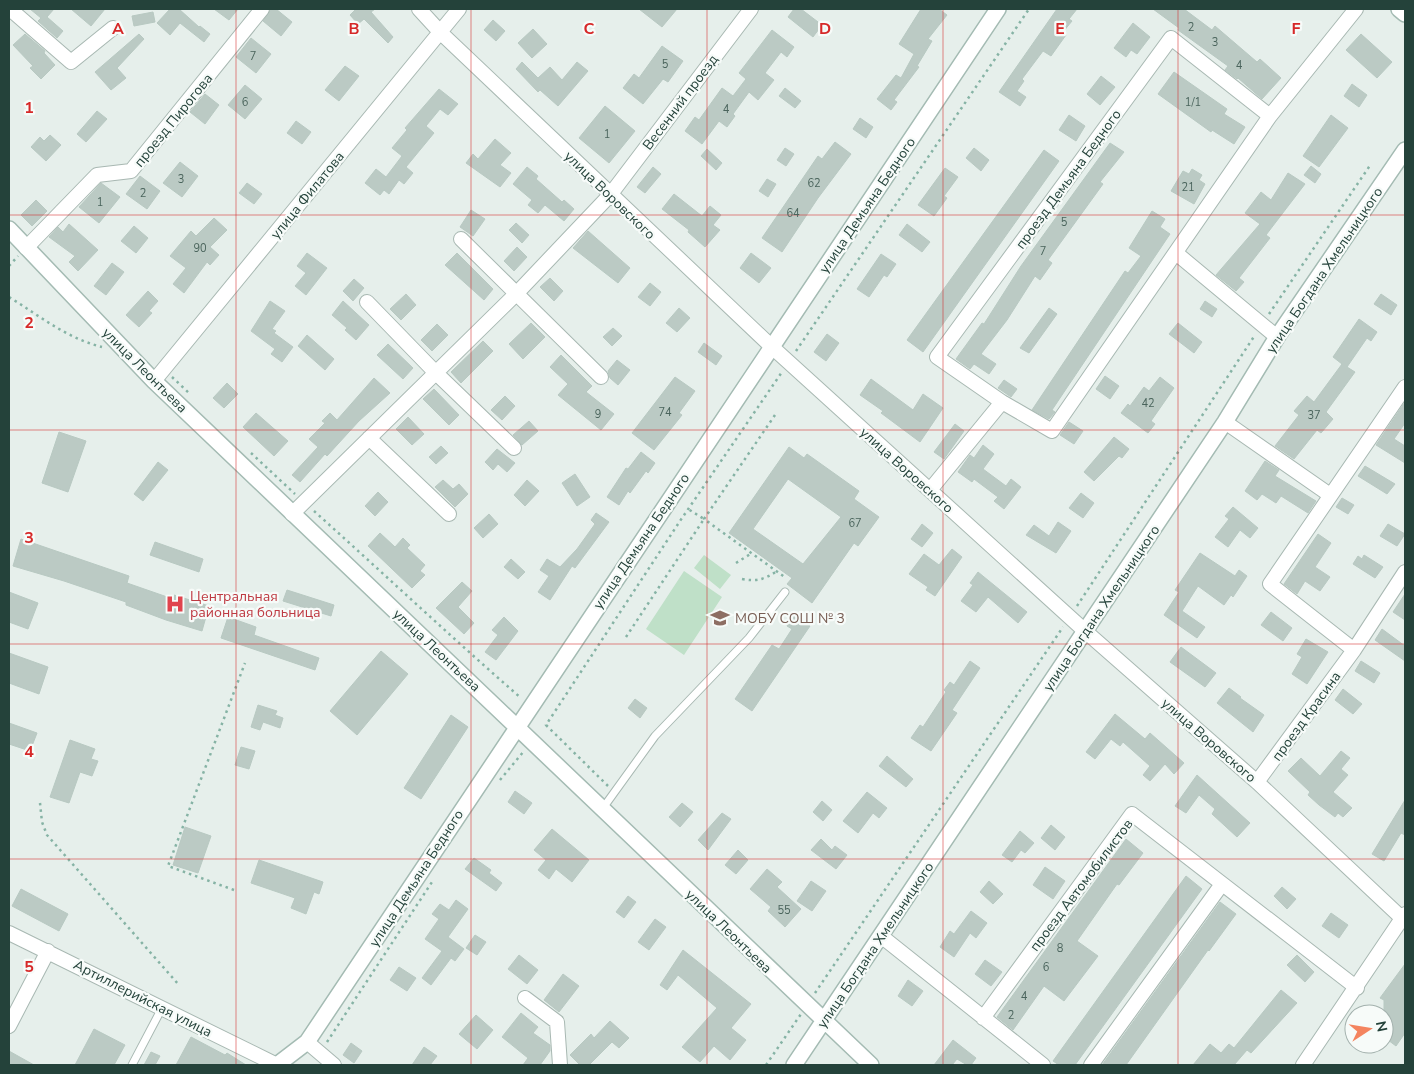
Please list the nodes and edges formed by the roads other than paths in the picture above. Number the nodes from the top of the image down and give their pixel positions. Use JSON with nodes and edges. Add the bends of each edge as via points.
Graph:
{"nodes":[{"id":1,"x":10,"y":9,"type":"edge"},
{"id":2,"x":262,"y":9,"type":"edge"},
{"id":3,"x":419,"y":9,"type":"edge"},
{"id":4,"x":459,"y":9,"type":"edge"},
{"id":5,"x":751,"y":9,"type":"edge"},
{"id":6,"x":998,"y":9,"type":"edge"},
{"id":7,"x":1356,"y":9,"type":"edge"},
{"id":8,"x":1399,"y":9,"type":"edge"},
{"id":9,"x":1405,"y":14,"type":"edge"},
{"id":10,"x":112,"y":28,"type":"dead end"},
{"id":11,"x":441,"y":33,"type":"junction"},
{"id":12,"x":1270,"y":116,"type":"junction"},
{"id":13,"x":1405,"y":150,"type":"edge"},
{"id":14,"x":610,"y":195,"type":"junction"},
{"id":15,"x":11,"y":236,"type":"edge"},
{"id":16,"x":461,"y":239,"type":"dead end"},
{"id":17,"x":26,"y":248,"type":"junction"},
{"id":18,"x":1176,"y":253,"type":"junction"},
{"id":19,"x":517,"y":293,"type":"junction"},
{"id":20,"x":367,"y":302,"type":"dead end"},
{"id":21,"x":1277,"y":338,"type":"junction"},
{"id":22,"x":772,"y":347,"type":"junction"},
{"id":23,"x":436,"y":373,"type":"junction"},
{"id":24,"x":601,"y":377,"type":"dead end"},
{"id":25,"x":154,"y":381,"type":"junction"},
{"id":26,"x":1405,"y":388,"type":"edge"},
{"id":27,"x":1002,"y":402,"type":"junction"},
{"id":28,"x":1225,"y":422,"type":"junction"},
{"id":29,"x":369,"y":438,"type":"junction"},
{"id":30,"x":514,"y":448,"type":"dead end"},
{"id":31,"x":930,"y":490,"type":"junction"},
{"id":32,"x":1330,"y":495,"type":"junction"},
{"id":33,"x":292,"y":514,"type":"junction"},
{"id":34,"x":449,"y":514,"type":"dead end"},
{"id":35,"x":1405,"y":572,"type":"edge"},
{"id":36,"x":785,"y":592,"type":"dead end"},
{"id":37,"x":1085,"y":631,"type":"junction"},
{"id":38,"x":1354,"y":650,"type":"junction"},
{"id":39,"x":517,"y":725,"type":"junction"},
{"id":40,"x":1257,"y":782,"type":"junction"},
{"id":41,"x":603,"y":808,"type":"junction"},
{"id":42,"x":1222,"y":884,"type":"junction"},
{"id":43,"x":1404,"y":918,"type":"edge"},
{"id":44,"x":9,"y":933,"type":"edge"},
{"id":45,"x":881,"y":936,"type":"junction"},
{"id":46,"x":48,"y":951,"type":"junction"},
{"id":47,"x":1357,"y":988,"type":"junction"},
{"id":48,"x":525,"y":998,"type":"dead end"},
{"id":49,"x":162,"y":1008,"type":"junction"},
{"id":50,"x":983,"y":1018,"type":"junction"},
{"id":51,"x":823,"y":1022,"type":"junction"},
{"id":52,"x":9,"y":1026,"type":"edge"},
{"id":53,"x":307,"y":1042,"type":"junction"},
{"id":54,"x":132,"y":1065,"type":"edge"},
{"id":55,"x":277,"y":1065,"type":"edge"},
{"id":56,"x":334,"y":1065,"type":"edge"},
{"id":57,"x":560,"y":1065,"type":"edge"},
{"id":58,"x":794,"y":1065,"type":"edge"},
{"id":59,"x":871,"y":1065,"type":"edge"},
{"id":60,"x":1043,"y":1065,"type":"edge"},
{"id":61,"x":1092,"y":1065,"type":"edge"},
{"id":62,"x":1303,"y":1065,"type":"edge"}],
"edges":[{"from":1,"to":10,"type":"street","via":[[71,62]]},
{"from":2,"to":17,"type":"street","name":"проезд Пирогова","via":[[131,171],[97,175]]},
{"from":3,"to":11,"type":"street","name":"улица Воровского"},
{"from":4,"to":11,"type":"street","name":"улица Филатова"},
{"from":5,"to":14,"type":"street","name":"Весенний проезд"},
{"from":6,"to":22,"type":"street","name":"улица Демьяна Бедного"},
{"from":7,"to":12,"type":"street","name":"проезд Демьяна Бедного"},
{"from":8,"to":9,"type":"street"},
{"from":11,"to":14,"type":"street","name":"улица Воровского"},
{"from":11,"to":25,"type":"street","name":"улица Филатова"},
{"from":12,"to":18,"type":"street","name":"проезд Демьяна Бедного"},
{"from":12,"to":27,"type":"street","name":"проезд Демьяна Бедного","via":[[1171,38],[937,358]]},
{"from":13,"to":21,"type":"street","name":"улица Богдана Хмельницкого"},
{"from":14,"to":19,"type":"street","name":"Весенний проезд"},
{"from":14,"to":22,"type":"street","name":"улица Воровского"},
{"from":15,"to":17,"type":"street","name":"улица Леонтьева"},
{"from":16,"to":19,"type":"street"},
{"from":17,"to":25,"type":"street","name":"улица Леонтьева"},
{"from":18,"to":21,"type":"street"},
{"from":18,"to":27,"type":"street","name":"проезд Демьяна Бедного","via":[[1052,431]]},
{"from":19,"to":23,"type":"street","name":"Весенний проезд"},
{"from":19,"to":24,"type":"street"},
{"from":20,"to":23,"type":"street"},
{"from":21,"to":28,"type":"street","name":"улица Богдана Хмельницкого"},
{"from":22,"to":31,"type":"street","name":"улица Воровского"},
{"from":22,"to":39,"type":"street","name":"улица Демьяна Бедного"},
{"from":23,"to":29,"type":"street","name":"Весенний проезд"},
{"from":23,"to":30,"type":"street"},
{"from":25,"to":33,"type":"street","name":"улица Леонтьева"},
{"from":26,"to":32,"type":"street"},
{"from":27,"to":31,"type":"street"},
{"from":28,"to":32,"type":"street"},
{"from":28,"to":37,"type":"street","name":"улица Богдана Хмельницкого"},
{"from":29,"to":33,"type":"street","name":"Весенний проезд"},
{"from":29,"to":34,"type":"street"},
{"from":31,"to":37,"type":"street","name":"улица Воровского"},
{"from":32,"to":38,"type":"street","via":[[1270,584]]},
{"from":33,"to":39,"type":"street","name":"улица Леонтьева"},
{"from":35,"to":38,"type":"street","name":"проезд Красина"},
{"from":36,"to":41,"type":"lane","via":[[749,638],[655,736]]},
{"from":37,"to":40,"type":"street","name":"улица Воровского"},
{"from":37,"to":45,"type":"street","name":"улица Богдана Хмельницкого"},
{"from":38,"to":40,"type":"street","name":"проезд Красина"},
{"from":39,"to":41,"type":"street","name":"улица Леонтьева"},
{"from":39,"to":53,"type":"street","name":"улица Демьяна Бедного"},
{"from":40,"to":43,"type":"street","name":"улица Воровского"},
{"from":41,"to":51,"type":"street","name":"улица Леонтьева"},
{"from":42,"to":47,"type":"street"},
{"from":42,"to":50,"type":"street","name":"проезд Автомобилистов","via":[[1132,814]]},
{"from":42,"to":61,"type":"street"},
{"from":43,"to":47,"type":"street"},
{"from":44,"to":46,"type":"street","name":"Артиллерийская улица"},
{"from":45,"to":50,"type":"street"},
{"from":45,"to":51,"type":"street","name":"улица Богдана Хмельницкого"},
{"from":46,"to":49,"type":"street","name":"Артиллерийская улица"},
{"from":46,"to":52,"type":"street"},
{"from":47,"to":62,"type":"street"},
{"from":48,"to":57,"type":"street","via":[[557,1022]]},
{"from":49,"to":54,"type":"lane"},
{"from":49,"to":55,"type":"street","name":"Артиллерийская улица"},
{"from":50,"to":60,"type":"street"},
{"from":51,"to":58,"type":"street","name":"улица Богдана Хмельницкого"},
{"from":51,"to":59,"type":"street","name":"улица Леонтьева"},
{"from":53,"to":55,"type":"street","name":"улица Демьяна Бедного"},
{"from":53,"to":56,"type":"street"}]}
